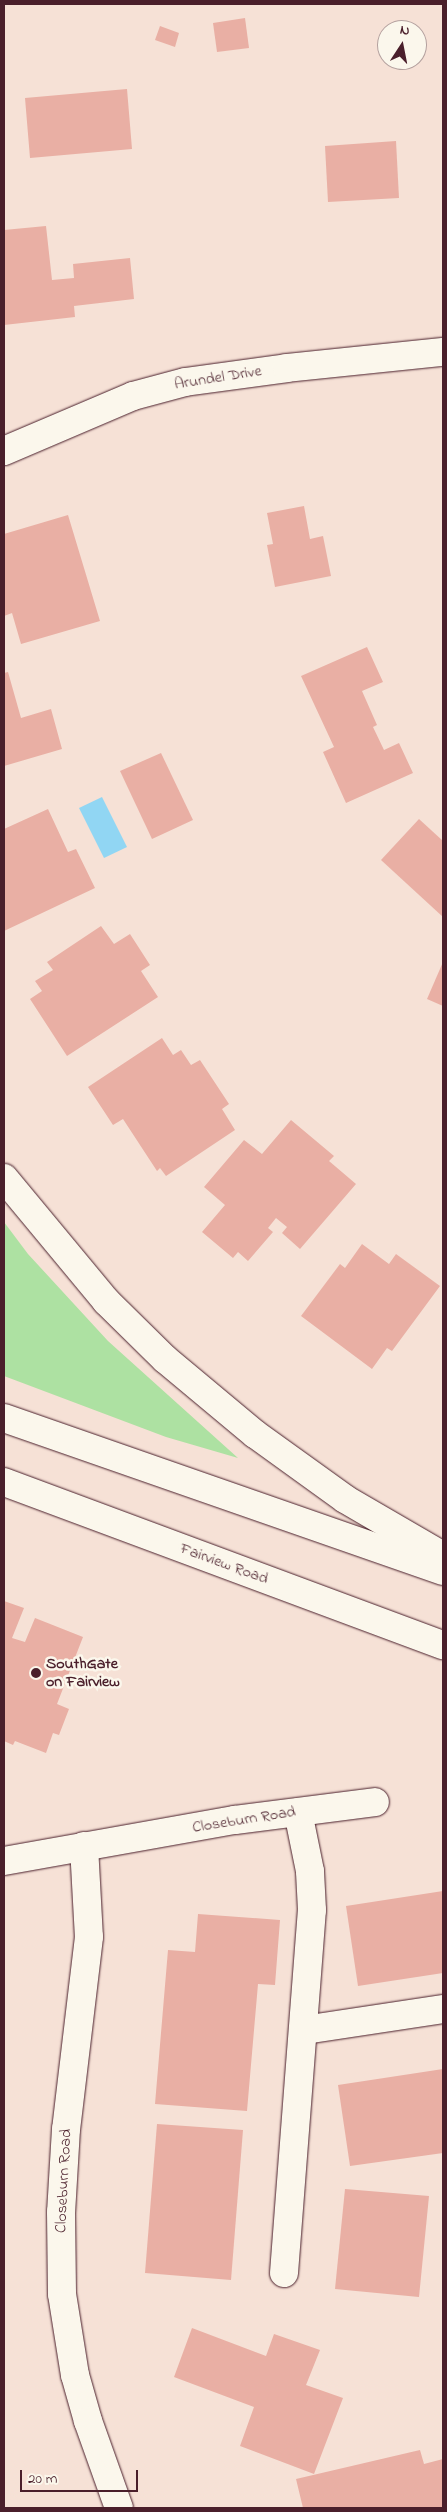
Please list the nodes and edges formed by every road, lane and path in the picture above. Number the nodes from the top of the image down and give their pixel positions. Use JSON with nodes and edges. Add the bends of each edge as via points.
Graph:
{"nodes":[{"id":1,"x":443,"y":352,"type":"edge"},
{"id":2,"x":4,"y":451,"type":"edge"},
{"id":3,"x":4,"y":1178,"type":"edge"},
{"id":4,"x":4,"y":1418,"type":"edge"},
{"id":5,"x":4,"y":1482,"type":"edge"},
{"id":6,"x":443,"y":1556,"type":"edge"},
{"id":7,"x":443,"y":1572,"type":"edge"},
{"id":8,"x":443,"y":1645,"type":"edge"},
{"id":9,"x":375,"y":1802,"type":"dead end"},
{"id":10,"x":298,"y":1812,"type":"junction"},
{"id":11,"x":84,"y":1846,"type":"junction"},
{"id":12,"x":4,"y":1861,"type":"edge"},
{"id":13,"x":443,"y":2009,"type":"edge"},
{"id":14,"x":304,"y":2030,"type":"junction"},
{"id":15,"x":284,"y":2273,"type":"dead end"},
{"id":16,"x":119,"y":2508,"type":"edge"}],
"edges":[{"from":1,"to":2,"type":"street","name":"Arundel Drive","via":[[185,382],[133,396]]},
{"from":3,"to":6,"type":"street","via":[[106,1301],[165,1359],[256,1434],[338,1494]]},
{"from":4,"to":7,"type":"street"},
{"from":5,"to":8,"type":"street","name":"Fairview Road"},
{"from":9,"to":10,"type":"street","name":"Closeburn Road"},
{"from":10,"to":11,"type":"street","name":"Closeburn Road"},
{"from":10,"to":14,"type":"street","via":[[310,1870],[312,1910]]},
{"from":11,"to":12,"type":"street","name":"Closeburn Road"},
{"from":11,"to":16,"type":"street","name":"Closeburn Road","via":[[89,1937],[66,2129],[61,2212],[62,2294],[80,2394]]},
{"from":13,"to":14,"type":"street"},
{"from":14,"to":15,"type":"street"}]}
